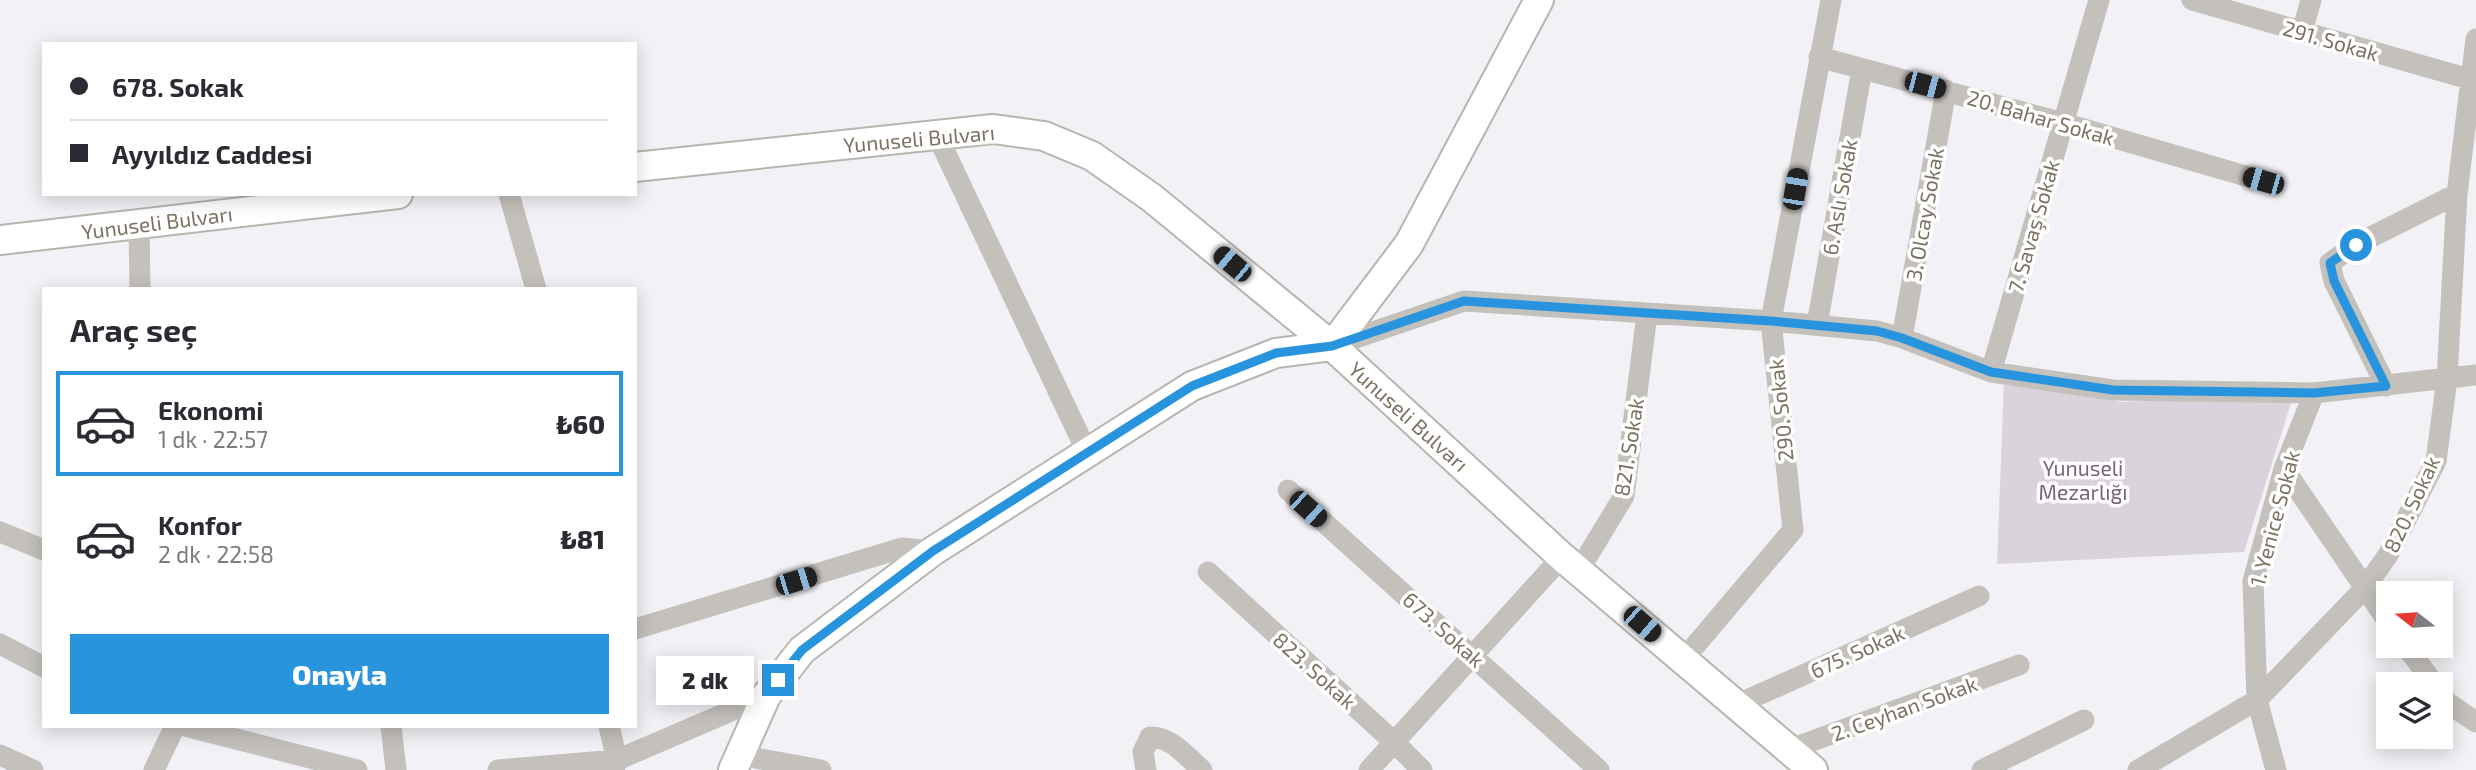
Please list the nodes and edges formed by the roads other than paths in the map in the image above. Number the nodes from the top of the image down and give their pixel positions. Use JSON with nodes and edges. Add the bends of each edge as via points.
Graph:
{"nodes":[{"id":1,"x":1539,"y":0,"type":"edge"},
{"id":2,"x":1831,"y":0,"type":"edge"},
{"id":3,"x":2099,"y":0,"type":"edge"},
{"id":4,"x":2192,"y":0,"type":"edge"},
{"id":5,"x":2311,"y":0,"type":"edge"},
{"id":6,"x":2302,"y":32,"type":"junction"},
{"id":7,"x":2476,"y":39,"type":"edge"},
{"id":8,"x":1819,"y":57,"type":"junction"},
{"id":9,"x":1861,"y":69,"type":"junction"},
{"id":10,"x":2473,"y":80,"type":"edge"},
{"id":11,"x":1946,"y":90,"type":"junction"},
{"id":12,"x":2063,"y":123,"type":"junction"},
{"id":13,"x":937,"y":135,"type":"junction"},
{"id":14,"x":637,"y":167,"type":"edge"},
{"id":15,"x":2263,"y":181,"type":"dead end"},
{"id":16,"x":2457,"y":194,"type":"junction"},
{"id":17,"x":381,"y":196,"type":"edge"},
{"id":18,"x":510,"y":196,"type":"edge"},
{"id":19,"x":139,"y":225,"type":"junction"},
{"id":20,"x":0,"y":240,"type":"edge"},
{"id":21,"x":140,"y":287,"type":"edge"},
{"id":22,"x":535,"y":287,"type":"edge"},
{"id":23,"x":1647,"y":314,"type":"junction"},
{"id":24,"x":1771,"y":321,"type":"junction"},
{"id":25,"x":1817,"y":326,"type":"junction"},
{"id":26,"x":1902,"y":338,"type":"junction"},
{"id":27,"x":1332,"y":346,"type":"junction"},
{"id":28,"x":1991,"y":372,"type":"junction"},
{"id":29,"x":2476,"y":375,"type":"edge"},
{"id":30,"x":2447,"y":379,"type":"junction"},
{"id":31,"x":2386,"y":386,"type":"junction"},
{"id":32,"x":2314,"y":393,"type":"junction"},
{"id":33,"x":1087,"y":452,"type":"junction"},
{"id":34,"x":2284,"y":469,"type":"junction"},
{"id":35,"x":1288,"y":490,"type":"dead end"},
{"id":36,"x":0,"y":532,"type":"edge"},
{"id":37,"x":42,"y":549,"type":"edge"},
{"id":38,"x":933,"y":551,"type":"junction"},
{"id":39,"x":1571,"y":564,"type":"junction"},
{"id":40,"x":1208,"y":572,"type":"dead end"},
{"id":41,"x":2364,"y":589,"type":"junction"},
{"id":42,"x":1979,"y":596,"type":"dead end"},
{"id":43,"x":2376,"y":605,"type":"edge"},
{"id":44,"x":637,"y":628,"type":"edge"},
{"id":45,"x":0,"y":644,"type":"edge"},
{"id":46,"x":1473,"y":655,"type":"junction"},
{"id":47,"x":1684,"y":660,"type":"junction"},
{"id":48,"x":42,"y":666,"type":"edge"},
{"id":49,"x":2019,"y":666,"type":"dead end"},
{"id":50,"x":766,"y":696,"type":"junction"},
{"id":51,"x":2257,"y":700,"type":"junction"},
{"id":52,"x":1736,"y":705,"type":"junction"},
{"id":53,"x":2453,"y":706,"type":"edge"},
{"id":54,"x":2084,"y":720,"type":"dead end"},
{"id":55,"x":2476,"y":722,"type":"edge"},
{"id":56,"x":174,"y":728,"type":"edge"},
{"id":57,"x":193,"y":728,"type":"edge"},
{"id":58,"x":391,"y":728,"type":"edge"},
{"id":59,"x":610,"y":728,"type":"edge"},
{"id":60,"x":1394,"y":742,"type":"junction"},
{"id":61,"x":1788,"y":750,"type":"junction"},
{"id":62,"x":0,"y":755,"type":"edge"},
{"id":63,"x":736,"y":762,"type":"edge"},
{"id":64,"x":616,"y":765,"type":"edge"},
{"id":65,"x":33,"y":770,"type":"edge"},
{"id":66,"x":154,"y":770,"type":"edge"},
{"id":67,"x":357,"y":770,"type":"edge"},
{"id":68,"x":396,"y":770,"type":"edge"},
{"id":69,"x":498,"y":770,"type":"edge"},
{"id":70,"x":821,"y":770,"type":"edge"},
{"id":71,"x":1146,"y":770,"type":"edge"},
{"id":72,"x":1202,"y":770,"type":"edge"},
{"id":73,"x":1369,"y":770,"type":"edge"},
{"id":74,"x":1422,"y":770,"type":"edge"},
{"id":75,"x":1599,"y":770,"type":"edge"},
{"id":76,"x":1813,"y":770,"type":"edge"},
{"id":77,"x":1982,"y":770,"type":"edge"},
{"id":78,"x":2138,"y":770,"type":"edge"},
{"id":79,"x":2276,"y":770,"type":"edge"}],
"edges":[{"from":1,"to":27,"type":"main road","via":[[1409,244]]},
{"from":2,"to":8,"type":"street","name":"290. Sokak"},
{"from":3,"to":12,"type":"street","name":"7. Savaş Sokak"},
{"from":4,"to":6,"type":"street","name":"291. Sokak"},
{"from":5,"to":6,"type":"street"},
{"from":6,"to":10,"type":"street","name":"291. Sokak"},
{"from":7,"to":10,"type":"street","name":"820. Sokak"},
{"from":8,"to":9,"type":"street","name":"20. Bahar Sokak"},
{"from":8,"to":24,"type":"street","name":"290. Sokak"},
{"from":9,"to":11,"type":"street","name":"20. Bahar Sokak"},
{"from":9,"to":25,"type":"street","name":"6. Aslı Sokak"},
{"from":10,"to":16,"type":"street","name":"820. Sokak"},
{"from":11,"to":12,"type":"street","name":"20. Bahar Sokak"},
{"from":11,"to":26,"type":"street","name":"3. Olcay Sokak"},
{"from":12,"to":15,"type":"street","name":"20. Bahar Sokak"},
{"from":12,"to":28,"type":"street","name":"7. Savaş Sokak"},
{"from":13,"to":14,"type":"main road","name":"Yunuseli Bulvarı"},
{"from":13,"to":27,"type":"main road","name":"Yunuseli Bulvarı","via":[[993,129],[1044,136],[1092,156],[1152,198]]},
{"from":13,"to":33,"type":"street"},
{"from":16,"to":30,"type":"street","name":"820. Sokak"},
{"from":16,"to":31,"type":"street","via":[[2330,263],[2334,281]]},
{"from":17,"to":19,"type":"main road","name":"Yunuseli Bulvarı"},
{"from":18,"to":22,"type":"street"},
{"from":19,"to":20,"type":"main road","name":"Yunuseli Bulvarı"},
{"from":19,"to":21,"type":"street"},
{"from":23,"to":24,"type":"street"},
{"from":23,"to":27,"type":"street","via":[[1464,301]]},
{"from":23,"to":39,"type":"street","name":"821. Sokak","via":[[1624,496]]},
{"from":24,"to":25,"type":"street"},
{"from":24,"to":47,"type":"street","name":"290. Sokak","via":[[1793,530]]},
{"from":25,"to":26,"type":"street"},
{"from":26,"to":28,"type":"street"},
{"from":27,"to":33,"type":"main road","via":[[1276,353],[1192,386]]},
{"from":27,"to":39,"type":"main road","name":"Yunuseli Bulvarı"},
{"from":28,"to":32,"type":"street","via":[[2113,390]]},
{"from":29,"to":30,"type":"street"},
{"from":30,"to":31,"type":"street"},
{"from":30,"to":41,"type":"street","name":"820. Sokak","via":[[2436,461],[2388,555]]},
{"from":31,"to":32,"type":"street"},
{"from":32,"to":34,"type":"street","name":"1. Yenice Sokak"},
{"from":33,"to":38,"type":"main road"},
{"from":34,"to":41,"type":"street"},
{"from":34,"to":51,"type":"street","name":"1. Yenice Sokak","via":[[2253,581]]},
{"from":35,"to":46,"type":"street","name":"673. Sokak"},
{"from":36,"to":37,"type":"street"},
{"from":38,"to":44,"type":"street","via":[[902,548]]},
{"from":38,"to":50,"type":"main road","via":[[802,650]]},
{"from":39,"to":46,"type":"street","name":"821. Sokak"},
{"from":39,"to":47,"type":"main road","name":"Yunuseli Bulvarı"},
{"from":40,"to":60,"type":"street","name":"823. Sokak"},
{"from":41,"to":43,"type":"street"},
{"from":41,"to":51,"type":"street","name":"820. Sokak"},
{"from":42,"to":52,"type":"street","name":"675. Sokak"},
{"from":45,"to":48,"type":"street"},
{"from":46,"to":60,"type":"street","name":"821. Sokak"},
{"from":46,"to":75,"type":"street","name":"673. Sokak"},
{"from":47,"to":52,"type":"main road","name":"Yunuseli Bulvarı"},
{"from":49,"to":61,"type":"street","name":"2. Ceyhan Sokak"},
{"from":50,"to":63,"type":"main road"},
{"from":50,"to":64,"type":"street"},
{"from":51,"to":78,"type":"street","name":"820. Sokak"},
{"from":51,"to":79,"type":"street","name":"1. Yenice Sokak"},
{"from":52,"to":61,"type":"main road","name":"Yunuseli Bulvarı"},
{"from":53,"to":55,"type":"street"},
{"from":54,"to":77,"type":"street"},
{"from":56,"to":66,"type":"street"},
{"from":57,"to":67,"type":"street"},
{"from":58,"to":68,"type":"street"},
{"from":59,"to":64,"type":"street"},
{"from":60,"to":73,"type":"street","name":"821. Sokak"},
{"from":60,"to":74,"type":"street","name":"823. Sokak"},
{"from":61,"to":76,"type":"main road","name":"Yunuseli Bulvarı"},
{"from":62,"to":65,"type":"street"},
{"from":63,"to":70,"type":"street"},
{"from":64,"to":69,"type":"street"},
{"from":71,"to":72,"type":"street","via":[[1143,752],[1150,737],[1170,741]]}]}
